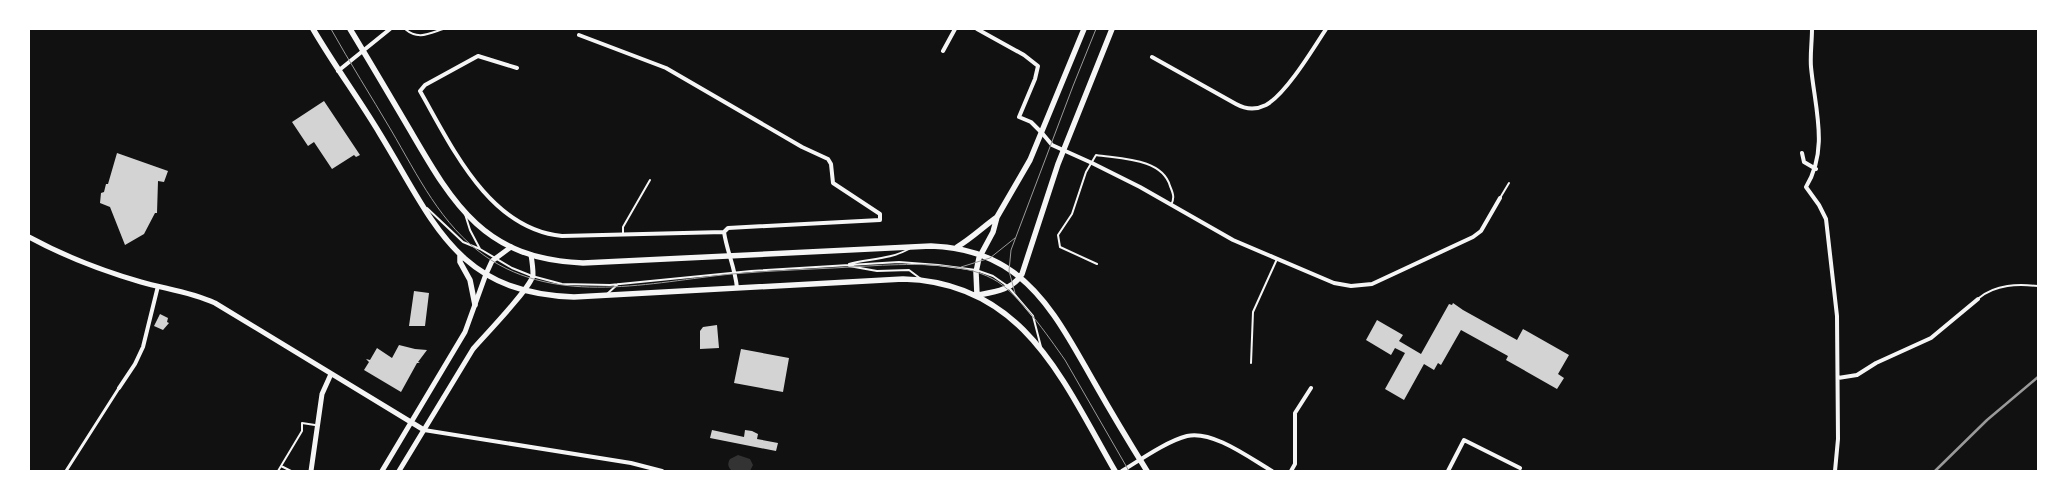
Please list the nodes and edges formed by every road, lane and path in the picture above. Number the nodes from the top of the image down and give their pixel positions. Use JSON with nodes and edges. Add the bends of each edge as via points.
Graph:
{"nodes":[{"id":1,"x":313,"y":29,"type":"edge"},
{"id":2,"x":350,"y":29,"type":"edge"},
{"id":3,"x":390,"y":29,"type":"edge"},
{"id":4,"x":405,"y":29,"type":"edge"},
{"id":5,"x":444,"y":29,"type":"edge"},
{"id":6,"x":955,"y":29,"type":"edge"},
{"id":7,"x":977,"y":29,"type":"edge"},
{"id":8,"x":1084,"y":29,"type":"edge"},
{"id":9,"x":1112,"y":29,"type":"edge"},
{"id":10,"x":1326,"y":29,"type":"edge"},
{"id":11,"x":1812,"y":29,"type":"edge"},
{"id":12,"x":579,"y":36,"type":"dead end"},
{"id":13,"x":363,"y":51,"type":"junction"},
{"id":14,"x":943,"y":51,"type":"dead end"},
{"id":15,"x":1152,"y":57,"type":"dead end"},
{"id":16,"x":517,"y":68,"type":"dead end"},
{"id":17,"x":338,"y":71,"type":"junction"},
{"id":18,"x":1042,"y":133,"type":"junction"},
{"id":19,"x":1063,"y":150,"type":"junction"},
{"id":20,"x":1802,"y":153,"type":"dead end"},
{"id":21,"x":1092,"y":162,"type":"junction"},
{"id":22,"x":1816,"y":169,"type":"junction"},
{"id":23,"x":650,"y":180,"type":"dead end"},
{"id":24,"x":1509,"y":183,"type":"dead end"},
{"id":25,"x":1500,"y":198,"type":"joint"},
{"id":26,"x":422,"y":203,"type":"junction"},
{"id":27,"x":1171,"y":205,"type":"junction"},
{"id":28,"x":464,"y":212,"type":"junction"},
{"id":29,"x":997,"y":217,"type":"junction"},
{"id":30,"x":724,"y":232,"type":"junction"},
{"id":31,"x":623,"y":235,"type":"junction"},
{"id":32,"x":29,"y":237,"type":"edge"},
{"id":33,"x":913,"y":246,"type":"junction"},
{"id":34,"x":511,"y":247,"type":"junction"},
{"id":35,"x":957,"y":247,"type":"junction"},
{"id":36,"x":480,"y":249,"type":"junction"},
{"id":37,"x":981,"y":254,"type":"junction"},
{"id":38,"x":460,"y":255,"type":"junction"},
{"id":39,"x":531,"y":255,"type":"junction"},
{"id":40,"x":731,"y":257,"type":"junction"},
{"id":41,"x":494,"y":258,"type":"junction"},
{"id":42,"x":1277,"y":259,"type":"junction"},
{"id":43,"x":1097,"y":264,"type":"dead end"},
{"id":44,"x":844,"y":265,"type":"junction"},
{"id":45,"x":976,"y":270,"type":"junction"},
{"id":46,"x":735,"y":272,"type":"junction"},
{"id":47,"x":486,"y":274,"type":"junction"},
{"id":48,"x":532,"y":276,"type":"junction"},
{"id":49,"x":1020,"y":278,"type":"junction"},
{"id":50,"x":922,"y":279,"type":"junction"},
{"id":51,"x":618,"y":284,"type":"junction"},
{"id":52,"x":158,"y":286,"type":"junction"},
{"id":53,"x":2038,"y":286,"type":"edge"},
{"id":54,"x":737,"y":288,"type":"junction"},
{"id":55,"x":1009,"y":288,"type":"junction"},
{"id":56,"x":525,"y":291,"type":"junction"},
{"id":57,"x":977,"y":295,"type":"junction"},
{"id":58,"x":604,"y":296,"type":"junction"},
{"id":59,"x":1978,"y":299,"type":"joint"},
{"id":60,"x":475,"y":305,"type":"junction"},
{"id":61,"x":1042,"y":350,"type":"junction"},
{"id":62,"x":1251,"y":363,"type":"dead end"},
{"id":63,"x":331,"y":374,"type":"junction"},
{"id":64,"x":1838,"y":378,"type":"junction"},
{"id":65,"x":119,"y":388,"type":"joint"},
{"id":66,"x":1311,"y":388,"type":"dead end"},
{"id":67,"x":411,"y":423,"type":"junction"},
{"id":68,"x":318,"y":425,"type":"junction"},
{"id":69,"x":424,"y":430,"type":"junction"},
{"id":70,"x":1140,"y":460,"type":"junction"},
{"id":71,"x":281,"y":466,"type":"junction"},
{"id":72,"x":1520,"y":468,"type":"dead end"},
{"id":73,"x":66,"y":471,"type":"edge"},
{"id":74,"x":278,"y":471,"type":"edge"},
{"id":75,"x":292,"y":471,"type":"edge"},
{"id":76,"x":311,"y":471,"type":"edge"},
{"id":77,"x":382,"y":471,"type":"edge"},
{"id":78,"x":399,"y":471,"type":"edge"},
{"id":79,"x":662,"y":471,"type":"edge"},
{"id":80,"x":1115,"y":471,"type":"edge"},
{"id":81,"x":1122,"y":471,"type":"edge"},
{"id":82,"x":1146,"y":471,"type":"edge"},
{"id":83,"x":1272,"y":471,"type":"edge"},
{"id":84,"x":1291,"y":471,"type":"edge"},
{"id":85,"x":1448,"y":471,"type":"edge"},
{"id":86,"x":1835,"y":471,"type":"edge"}],
"edges":[{"from":1,"to":17,"type":"main road"},
{"from":2,"to":13,"type":"main road"},
{"from":3,"to":13,"type":"street"},
{"from":4,"to":5,"type":"lane","via":[[413,36]]},
{"from":6,"to":14,"type":"street"},
{"from":7,"to":18,"type":"street","via":[[1038,66],[1019,117],[1031,122]]},
{"from":8,"to":18,"type":"main road"},
{"from":9,"to":19,"type":"main road"},
{"from":10,"to":15,"type":"street","via":[[1278,96],[1261,107],[1246,108],[1236,104]]},
{"from":11,"to":22,"type":"street","via":[[1811,67],[1819,129]]},
{"from":12,"to":30,"type":"street","via":[[666,68],[828,159],[833,183],[880,214],[880,220],[728,228]]},
{"from":13,"to":17,"type":"street"},
{"from":13,"to":28,"type":"main road","via":[[439,180]]},
{"from":16,"to":31,"type":"street","via":[[478,56],[425,85],[420,91],[471,176],[511,216],[550,234]]},
{"from":17,"to":26,"type":"main road"},
{"from":18,"to":19,"type":"street","via":[[1052,145]]},
{"from":18,"to":29,"type":"main road","via":[[1024,174]]},
{"from":19,"to":21,"type":"street"},
{"from":19,"to":49,"type":"main road"},
{"from":20,"to":22,"type":"street","via":[[1804,162]]},
{"from":21,"to":27,"type":"street"},
{"from":21,"to":27,"type":"lane","via":[[1096,155],[1143,162],[1161,171],[1173,194]]},
{"from":21,"to":43,"type":"lane","via":[[1058,241],[1060,247]]},
{"from":22,"to":64,"type":"street","via":[[1806,188],[1819,204],[1827,226],[1837,316]]},
{"from":23,"to":31,"type":"lane","via":[[623,227]]},
{"from":24,"to":25,"type":"lane"},
{"from":25,"to":42,"type":"street","via":[[1477,234],[1372,284],[1350,286],[1334,282]]},
{"from":26,"to":36,"type":"lane","via":[[456,237]]},
{"from":26,"to":38,"type":"main road","via":[[437,228]]},
{"from":27,"to":42,"type":"street","via":[[1233,240]]},
{"from":28,"to":34,"type":"main road"},
{"from":28,"to":36,"type":"lane"},
{"from":29,"to":35,"type":"main road"},
{"from":29,"to":37,"type":"main road"},
{"from":30,"to":31,"type":"street"},
{"from":30,"to":40,"type":"street"},
{"from":32,"to":52,"type":"street","via":[[111,272]]},
{"from":33,"to":35,"type":"main road"},
{"from":33,"to":40,"type":"main road"},
{"from":33,"to":44,"type":"lane","via":[[897,256],[870,258]]},
{"from":34,"to":39,"type":"main road"},
{"from":34,"to":41,"type":"street"},
{"from":35,"to":37,"type":"main road"},
{"from":36,"to":41,"type":"lane"},
{"from":37,"to":45,"type":"main road"},
{"from":37,"to":49,"type":"main road"},
{"from":38,"to":47,"type":"main road"},
{"from":38,"to":60,"type":"main road"},
{"from":39,"to":40,"type":"main road","via":[[583,263]]},
{"from":39,"to":48,"type":"street"},
{"from":40,"to":46,"type":"street"},
{"from":41,"to":47,"type":"street"},
{"from":41,"to":48,"type":"lane"},
{"from":42,"to":62,"type":"lane","via":[[1253,312]]},
{"from":44,"to":45,"type":"lane","via":[[916,262]]},
{"from":44,"to":46,"type":"lane"},
{"from":44,"to":50,"type":"lane","via":[[877,271],[909,270]]},
{"from":45,"to":55,"type":"lane","via":[[993,276]]},
{"from":45,"to":57,"type":"main road"},
{"from":46,"to":51,"type":"lane"},
{"from":46,"to":54,"type":"street"},
{"from":47,"to":56,"type":"main road"},
{"from":47,"to":60,"type":"street"},
{"from":48,"to":51,"type":"lane","via":[[562,284]]},
{"from":48,"to":56,"type":"street"},
{"from":49,"to":55,"type":"main road"},
{"from":49,"to":70,"type":"main road","via":[[1051,313],[1072,344]]},
{"from":50,"to":54,"type":"main road"},
{"from":50,"to":57,"type":"main road"},
{"from":51,"to":58,"type":"lane"},
{"from":52,"to":63,"type":"street","via":[[215,303]]},
{"from":52,"to":65,"type":"street","via":[[143,347]]},
{"from":53,"to":59,"type":"lane","via":[[2015,284],[1986,293]]},
{"from":54,"to":58,"type":"main road"},
{"from":55,"to":57,"type":"main road"},
{"from":55,"to":61,"type":"lane","via":[[1033,316]]},
{"from":56,"to":58,"type":"main road","via":[[556,296]]},
{"from":56,"to":69,"type":"street","via":[[473,349]]},
{"from":57,"to":61,"type":"main road","via":[[1020,324]]},
{"from":59,"to":64,"type":"street","via":[[1931,338],[1857,375]]},
{"from":60,"to":67,"type":"street","via":[[458,346]]},
{"from":61,"to":80,"type":"main road"},
{"from":63,"to":67,"type":"street"},
{"from":63,"to":68,"type":"street","via":[[322,394]]},
{"from":64,"to":86,"type":"street"},
{"from":65,"to":73,"type":"street"},
{"from":66,"to":84,"type":"street","via":[[1295,413],[1295,464]]},
{"from":67,"to":69,"type":"street"},
{"from":67,"to":77,"type":"street"},
{"from":68,"to":71,"type":"lane","via":[[302,423],[302,431]]},
{"from":68,"to":76,"type":"street"},
{"from":69,"to":78,"type":"street"},
{"from":69,"to":79,"type":"street","via":[[631,463]]},
{"from":70,"to":81,"type":"street"},
{"from":70,"to":82,"type":"main road"},
{"from":70,"to":83,"type":"street","via":[[1187,436],[1198,436],[1222,442]]},
{"from":71,"to":74,"type":"lane"},
{"from":71,"to":75,"type":"lane"},
{"from":72,"to":85,"type":"street","via":[[1464,440]]}]}
